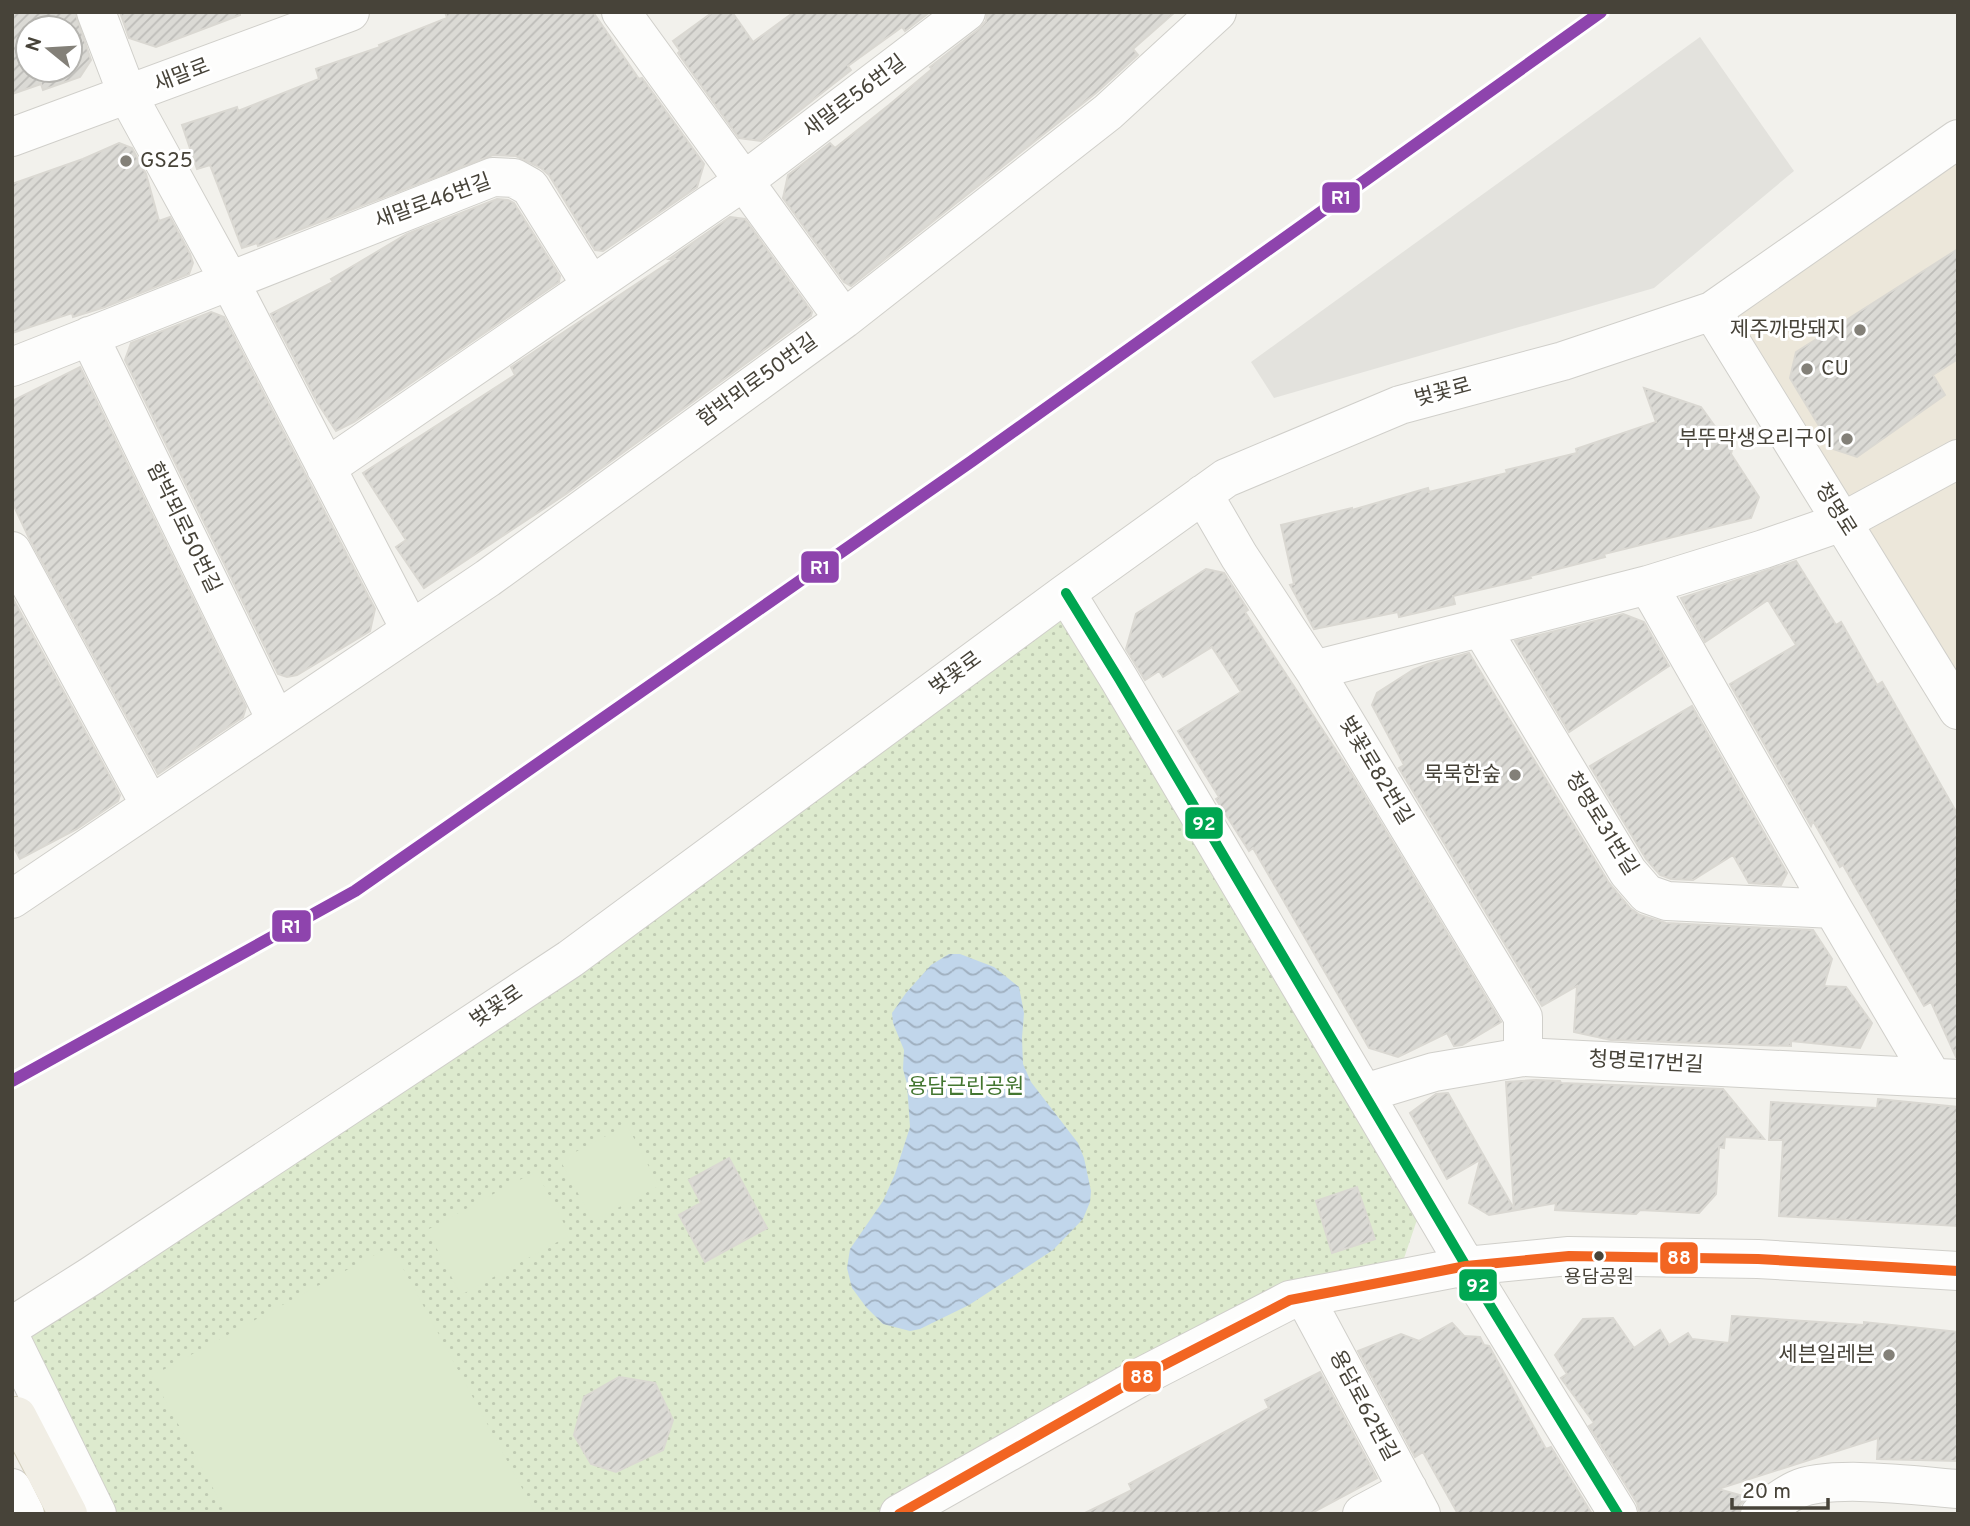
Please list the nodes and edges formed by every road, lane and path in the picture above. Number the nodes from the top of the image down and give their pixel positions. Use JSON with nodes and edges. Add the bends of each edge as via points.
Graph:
{"nodes":[{"id":1,"x":96,"y":12,"type":"edge"},
{"id":2,"x":350,"y":12,"type":"edge"},
{"id":3,"x":621,"y":12,"type":"edge"},
{"id":4,"x":966,"y":12,"type":"edge"},
{"id":5,"x":1217,"y":12,"type":"edge"},
{"id":6,"x":128,"y":96,"type":"junction"},
{"id":7,"x":12,"y":137,"type":"edge"},
{"id":8,"x":1958,"y":139,"type":"edge"},
{"id":9,"x":744,"y":181,"type":"junction"},
{"id":10,"x":230,"y":282,"type":"junction"},
{"id":11,"x":591,"y":285,"type":"junction"},
{"id":12,"x":1712,"y":311,"type":"junction"},
{"id":13,"x":844,"y":319,"type":"junction"},
{"id":14,"x":89,"y":336,"type":"junction"},
{"id":15,"x":12,"y":366,"type":"edge"},
{"id":16,"x":1958,"y":459,"type":"edge"},
{"id":17,"x":326,"y":468,"type":"junction"},
{"id":18,"x":1203,"y":494,"type":"junction"},
{"id":19,"x":1842,"y":522,"type":"junction"},
{"id":20,"x":12,"y":551,"type":"edge"},
{"id":21,"x":1648,"y":585,"type":"junction"},
{"id":22,"x":1066,"y":593,"type":"junction"},
{"id":23,"x":1482,"y":628,"type":"junction"},
{"id":24,"x":410,"y":629,"type":"junction"},
{"id":25,"x":1314,"y":670,"type":"junction"},
{"id":26,"x":1958,"y":710,"type":"edge"},
{"id":27,"x":276,"y":720,"type":"junction"},
{"id":28,"x":150,"y":806,"type":"junction"},
{"id":29,"x":14,"y":894,"type":"edge"},
{"id":30,"x":1833,"y":909,"type":"junction"},
{"id":31,"x":1523,"y":1057,"type":"junction"},
{"id":32,"x":1945,"y":1078,"type":"edge"},
{"id":33,"x":1365,"y":1093,"type":"junction"},
{"id":34,"x":1466,"y":1266,"type":"junction"},
{"id":35,"x":1958,"y":1271,"type":"edge"},
{"id":36,"x":1305,"y":1297,"type":"junction"},
{"id":37,"x":12,"y":1326,"type":"edge"},
{"id":38,"x":12,"y":1341,"type":"edge"},
{"id":39,"x":17,"y":1416,"type":"dead end"},
{"id":40,"x":12,"y":1488,"type":"edge"},
{"id":41,"x":1958,"y":1489,"type":"edge"},
{"id":42,"x":1834,"y":1499,"type":"edge"},
{"id":43,"x":1415,"y":1502,"type":"edge"},
{"id":44,"x":25,"y":1514,"type":"edge"},
{"id":45,"x":68,"y":1514,"type":"edge"},
{"id":46,"x":97,"y":1514,"type":"edge"},
{"id":47,"x":899,"y":1514,"type":"edge"},
{"id":48,"x":1362,"y":1514,"type":"edge"},
{"id":49,"x":1618,"y":1514,"type":"edge"},
{"id":50,"x":1759,"y":1514,"type":"edge"}],
"edges":[{"from":1,"to":6,"type":"street"},
{"from":2,"to":6,"type":"street","name":"새말로"},
{"from":3,"to":9,"type":"street"},
{"from":4,"to":9,"type":"street","name":"새말로56번길"},
{"from":5,"to":13,"type":"street","name":"함박뫼로50번길","via":[[1108,112]]},
{"from":6,"to":7,"type":"street","name":"새말로"},
{"from":6,"to":10,"type":"street"},
{"from":8,"to":12,"type":"street","name":"벚꽃로"},
{"from":9,"to":11,"type":"street"},
{"from":9,"to":13,"type":"street"},
{"from":10,"to":11,"type":"street","name":"새말로46번길","via":[[493,177],[514,178],[530,187]]},
{"from":10,"to":14,"type":"street","name":"새말로46번길"},
{"from":10,"to":17,"type":"street"},
{"from":11,"to":17,"type":"street"},
{"from":12,"to":18,"type":"street","name":"벚꽃로","via":[[1563,361],[1400,405],[1226,478]]},
{"from":12,"to":19,"type":"street","name":"청명로"},
{"from":13,"to":24,"type":"street","name":"함박뫼로50번길","via":[[488,578]]},
{"from":14,"to":15,"type":"street","name":"새말로46번길"},
{"from":14,"to":27,"type":"street","name":"함박뫼로50번길"},
{"from":16,"to":19,"type":"street"},
{"from":17,"to":24,"type":"street"},
{"from":18,"to":22,"type":"street","name":"벚꽃로"},
{"from":18,"to":25,"type":"street","name":"벚꽃로82번길"},
{"from":19,"to":21,"type":"street"},
{"from":19,"to":26,"type":"street","name":"청명로"},
{"from":20,"to":28,"type":"street"},
{"from":21,"to":23,"type":"street"},
{"from":21,"to":30,"type":"street","name":"청명로17번길"},
{"from":22,"to":33,"type":"street"},
{"from":22,"to":37,"type":"street","name":"벚꽃로","via":[[570,959]]},
{"from":23,"to":25,"type":"street"},
{"from":23,"to":30,"type":"street","name":"청명로31번길","via":[[1628,872],[1647,894],[1667,901]]},
{"from":24,"to":27,"type":"street","name":"함박뫼로50번길"},
{"from":25,"to":31,"type":"street","name":"벚꽃로82번길","via":[[1523,1017]]},
{"from":27,"to":28,"type":"street","name":"함박뫼로50번길"},
{"from":28,"to":29,"type":"street","name":"함박뫼로50번길"},
{"from":30,"to":32,"type":"street","name":"청명로17번길"},
{"from":31,"to":32,"type":"street","name":"청명로17번길"},
{"from":31,"to":33,"type":"street","name":"청명로17번길","via":[[1434,1073]]},
{"from":33,"to":34,"type":"street"},
{"from":34,"to":35,"type":"street","via":[[1569,1256],[1758,1259]]},
{"from":34,"to":36,"type":"street"},
{"from":34,"to":49,"type":"street"},
{"from":36,"to":43,"type":"street","name":"용담로62번길"},
{"from":36,"to":47,"type":"street","via":[[1290,1300],[1137,1379]]},
{"from":38,"to":46,"type":"street"},
{"from":39,"to":45,"type":"main road"},
{"from":40,"to":44,"type":"street"},
{"from":41,"to":42,"type":"street","via":[[1864,1482]]},
{"from":42,"to":50,"type":"street","via":[[1798,1489]]},
{"from":43,"to":48,"type":"street"}]}
